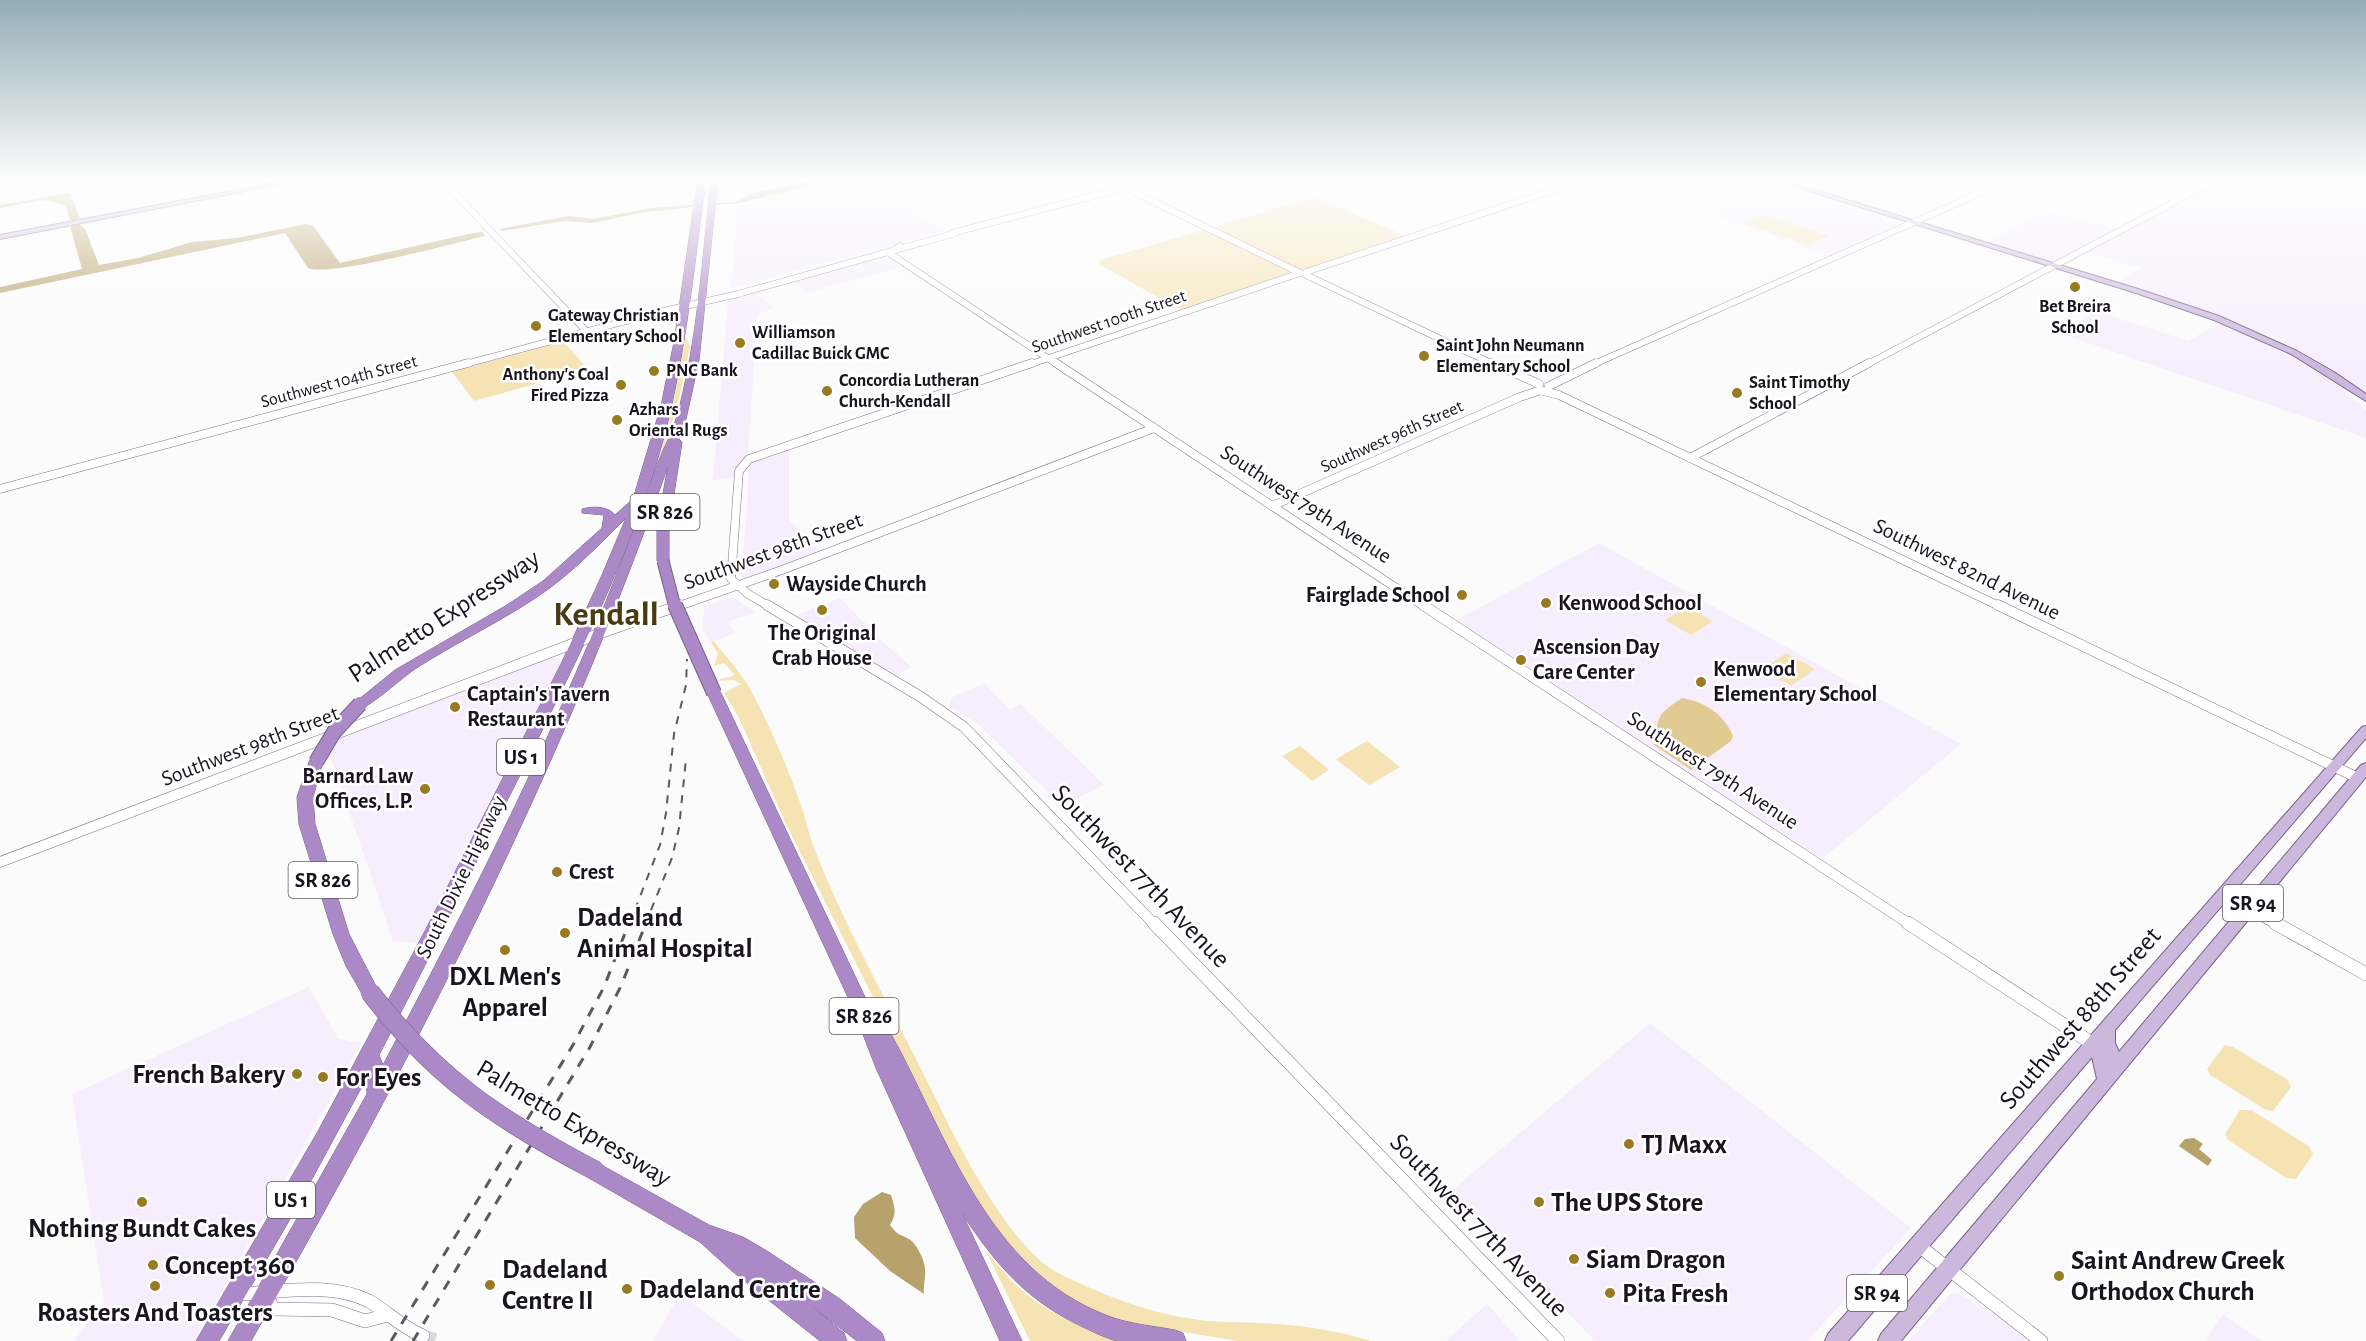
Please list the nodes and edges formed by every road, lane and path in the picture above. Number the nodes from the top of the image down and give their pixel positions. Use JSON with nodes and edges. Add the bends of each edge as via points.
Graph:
{"nodes":[{"id":1,"x":501,"y":243,"type":"edge"},
{"id":2,"x":694,"y":243,"type":"edge"},
{"id":3,"x":708,"y":243,"type":"edge"},
{"id":4,"x":915,"y":243,"type":"edge"},
{"id":5,"x":924,"y":243,"type":"edge"},
{"id":6,"x":1240,"y":243,"type":"edge"},
{"id":7,"x":1396,"y":243,"type":"edge"},
{"id":8,"x":1870,"y":243,"type":"edge"},
{"id":9,"x":1976,"y":243,"type":"edge"},
{"id":10,"x":2099,"y":243,"type":"edge"},
{"id":11,"x":900,"y":246,"type":"junction"},
{"id":12,"x":889,"y":253,"type":"junction"},
{"id":13,"x":2054,"y":267,"type":"junction"},
{"id":14,"x":1306,"y":274,"type":"junction"},
{"id":15,"x":745,"y":287,"type":"junction"},
{"id":16,"x":738,"y":294,"type":"junction"},
{"id":17,"x":702,"y":297,"type":"junction"},
{"id":18,"x":686,"y":305,"type":"junction"},
{"id":19,"x":587,"y":332,"type":"junction"},
{"id":20,"x":1049,"y":358,"type":"junction"},
{"id":21,"x":1541,"y":387,"type":"junction"},
{"id":22,"x":2366,"y":398,"type":"edge"},
{"id":23,"x":680,"y":422,"type":"junction"},
{"id":24,"x":1154,"y":428,"type":"junction"},
{"id":25,"x":1690,"y":458,"type":"junction"},
{"id":26,"x":0,"y":489,"type":"edge"},
{"id":27,"x":638,"y":500,"type":"junction"},
{"id":28,"x":1272,"y":506,"type":"junction"},
{"id":29,"x":586,"y":511,"type":"dead end"},
{"id":30,"x":608,"y":531,"type":"junction"},
{"id":31,"x":737,"y":586,"type":"junction"},
{"id":32,"x":601,"y":633,"type":"junction"},
{"id":33,"x":579,"y":642,"type":"junction"},
{"id":34,"x":2366,"y":730,"type":"edge"},
{"id":35,"x":2334,"y":766,"type":"junction"},
{"id":36,"x":2362,"y":773,"type":"edge"},
{"id":37,"x":513,"y":775,"type":"junction"},
{"id":38,"x":537,"y":775,"type":"junction"},
{"id":39,"x":0,"y":861,"type":"edge"},
{"id":40,"x":2223,"y":894,"type":"junction"},
{"id":41,"x":2248,"y":908,"type":"junction"},
{"id":42,"x":2366,"y":974,"type":"edge"},
{"id":43,"x":861,"y":1006,"type":"junction"},
{"id":44,"x":2107,"y":1028,"type":"junction"},
{"id":45,"x":2093,"y":1044,"type":"junction"},
{"id":46,"x":370,"y":1056,"type":"junction"},
{"id":47,"x":2117,"y":1065,"type":"junction"},
{"id":48,"x":2105,"y":1080,"type":"junction"},
{"id":49,"x":374,"y":1097,"type":"junction"},
{"id":50,"x":704,"y":1234,"type":"junction"},
{"id":51,"x":1918,"y":1245,"type":"junction"},
{"id":52,"x":1948,"y":1268,"type":"junction"},
{"id":53,"x":236,"y":1294,"type":"junction"},
{"id":54,"x":266,"y":1294,"type":"junction"},
{"id":55,"x":423,"y":1336,"type":"dead end"},
{"id":56,"x":207,"y":1341,"type":"edge"},
{"id":57,"x":239,"y":1341,"type":"edge"},
{"id":58,"x":836,"y":1341,"type":"edge"},
{"id":59,"x":874,"y":1341,"type":"edge"},
{"id":60,"x":1011,"y":1341,"type":"edge"},
{"id":61,"x":1175,"y":1341,"type":"edge"},
{"id":62,"x":1558,"y":1341,"type":"edge"},
{"id":63,"x":1835,"y":1341,"type":"edge"},
{"id":64,"x":1888,"y":1341,"type":"edge"},
{"id":65,"x":2041,"y":1341,"type":"edge"}],
"edges":[{"from":1,"to":19,"type":"street"},
{"from":2,"to":18,"type":"highway","name":"South Dixie Highway","number":"US 1"},
{"from":3,"to":17,"type":"highway","name":"South Dixie Highway","number":"US 1"},
{"from":4,"to":11,"type":"street","name":"Southwest 104th Street"},
{"from":5,"to":12,"type":"street","name":"Southwest 104th Street"},
{"from":6,"to":14,"type":"street","name":"Southwest 82nd Avenue"},
{"from":7,"to":14,"type":"street","name":"Southwest 100th Street"},
{"from":8,"to":21,"type":"street","name":"Southwest 96th Street"},
{"from":9,"to":13,"type":"main road"},
{"from":10,"to":13,"type":"street"},
{"from":11,"to":12,"type":"street"},
{"from":11,"to":15,"type":"street","name":"Southwest 104th Street"},
{"from":12,"to":16,"type":"street","name":"Southwest 104th Street"},
{"from":12,"to":20,"type":"street","name":"Southwest 79th Avenue"},
{"from":13,"to":22,"type":"main road","via":[[2247,330],[2313,362]]},
{"from":13,"to":25,"type":"street"},
{"from":14,"to":20,"type":"street","name":"Southwest 100th Street"},
{"from":14,"to":21,"type":"street","name":"Southwest 82nd Avenue"},
{"from":15,"to":16,"type":"street"},
{"from":15,"to":17,"type":"street","name":"Southwest 104th Street"},
{"from":16,"to":17,"type":"street","name":"Southwest 104th Street"},
{"from":17,"to":18,"type":"street","name":"Southwest 104th Street"},
{"from":17,"to":23,"type":"highway","name":"South Dixie Highway","number":"US 1","via":[[695,357]]},
{"from":18,"to":19,"type":"street","name":"Southwest 104th Street"},
{"from":18,"to":27,"type":"highway","name":"South Dixie Highway","number":"US 1","via":[[665,413]]},
{"from":19,"to":26,"type":"street","name":"Southwest 104th Street"},
{"from":20,"to":24,"type":"street","name":"Southwest 79th Avenue"},
{"from":20,"to":31,"type":"street","name":"Southwest 100th Street","via":[[744,463],[738,471],[730,572],[730,579]]},
{"from":21,"to":25,"type":"street","name":"Southwest 82nd Avenue"},
{"from":21,"to":28,"type":"street","name":"Southwest 96th Street"},
{"from":23,"to":32,"type":"highway","name":"South Dixie Highway","number":"US 1"},
{"from":23,"to":43,"type":"highway","number":"SR 826","bridge":true,"via":[[663,527],[663,561],[669,589]]},
{"from":24,"to":28,"type":"street","name":"Southwest 79th Avenue"},
{"from":24,"to":31,"type":"street","name":"Southwest 98th Street"},
{"from":25,"to":35,"type":"street","name":"Southwest 82nd Avenue"},
{"from":27,"to":30,"type":"highway","name":"Palmetto Expressway","number":"SR 826"},
{"from":27,"to":33,"type":"highway","name":"South Dixie Highway","number":"US 1"},
{"from":28,"to":45,"type":"street","name":"Southwest 79th Avenue"},
{"from":29,"to":30,"type":"highway","via":[[607,512]]},
{"from":30,"to":50,"type":"highway","name":"Palmetto Expressway","number":"SR 826","bridge":true,"via":[[547,584],[399,675],[360,704],[334,732],[316,762],[305,797],[308,824],[337,923],[355,966],[392,1022],[454,1085],[541,1143]]},
{"from":31,"to":32,"type":"street","name":"Southwest 98th Street"},
{"from":31,"to":62,"type":"street","name":"Southwest 77th Avenue","via":[[964,727]]},
{"from":32,"to":33,"type":"street","name":"Southwest 98th Street"},
{"from":32,"to":38,"type":"highway","name":"South Dixie Highway","number":"US 1"},
{"from":33,"to":37,"type":"highway","name":"South Dixie Highway","number":"US 1"},
{"from":33,"to":39,"type":"street","name":"Southwest 98th Street"},
{"from":34,"to":35,"type":"main road","name":"Southwest 88th Street","number":"SR 94"},
{"from":35,"to":36,"type":"street","name":"Southwest 82nd Avenue"},
{"from":35,"to":40,"type":"main road","name":"Southwest 88th Street","number":"SR 94"},
{"from":36,"to":41,"type":"main road","number":"SR 94"},
{"from":37,"to":38,"type":"highway"},
{"from":37,"to":46,"type":"highway","name":"South Dixie Highway","number":"US 1"},
{"from":38,"to":49,"type":"highway","name":"South Dixie Highway","number":"US 1"},
{"from":40,"to":41,"type":"street"},
{"from":40,"to":44,"type":"main road","name":"Southwest 88th Street","number":"SR 94"},
{"from":41,"to":42,"type":"street"},
{"from":41,"to":47,"type":"main road","number":"SR 94"},
{"from":43,"to":60,"type":"highway","number":"SR 826","via":[[885,1068]]},
{"from":43,"to":61,"type":"highway","via":[[877,1027],[969,1206],[1006,1260],[1040,1290],[1078,1315],[1120,1330]]},
{"from":44,"to":45,"type":"main road","name":"Southwest 88th Street","number":"SR 94"},
{"from":44,"to":47,"type":"main road","via":[[2107,1043]]},
{"from":45,"to":48,"type":"main road","via":[[2105,1066]]},
{"from":45,"to":51,"type":"main road","name":"Southwest 88th Street","number":"SR 94"},
{"from":46,"to":49,"type":"highway","via":[[376,1070]]},
{"from":46,"to":53,"type":"highway","name":"South Dixie Highway","number":"US 1"},
{"from":47,"to":48,"type":"main road","number":"SR 94"},
{"from":48,"to":52,"type":"main road","number":"SR 94"},
{"from":49,"to":54,"type":"highway","name":"South Dixie Highway","number":"US 1"},
{"from":50,"to":58,"type":"highway"},
{"from":50,"to":59,"type":"highway","name":"Palmetto Expressway","number":"SR 826","via":[[736,1244],[760,1258]]},
{"from":51,"to":52,"type":"street"},
{"from":51,"to":63,"type":"main road","name":"Southwest 88th Street","number":"SR 94"},
{"from":52,"to":64,"type":"main road","number":"SR 94"},
{"from":52,"to":65,"type":"street"},
{"from":53,"to":54,"type":"street"},
{"from":53,"to":56,"type":"highway","name":"South Dixie Highway","number":"US 1"},
{"from":54,"to":55,"type":"street","via":[[273,1309],[335,1310],[365,1321],[388,1315],[402,1328]]},
{"from":54,"to":57,"type":"highway","number":"US 1"}]}
